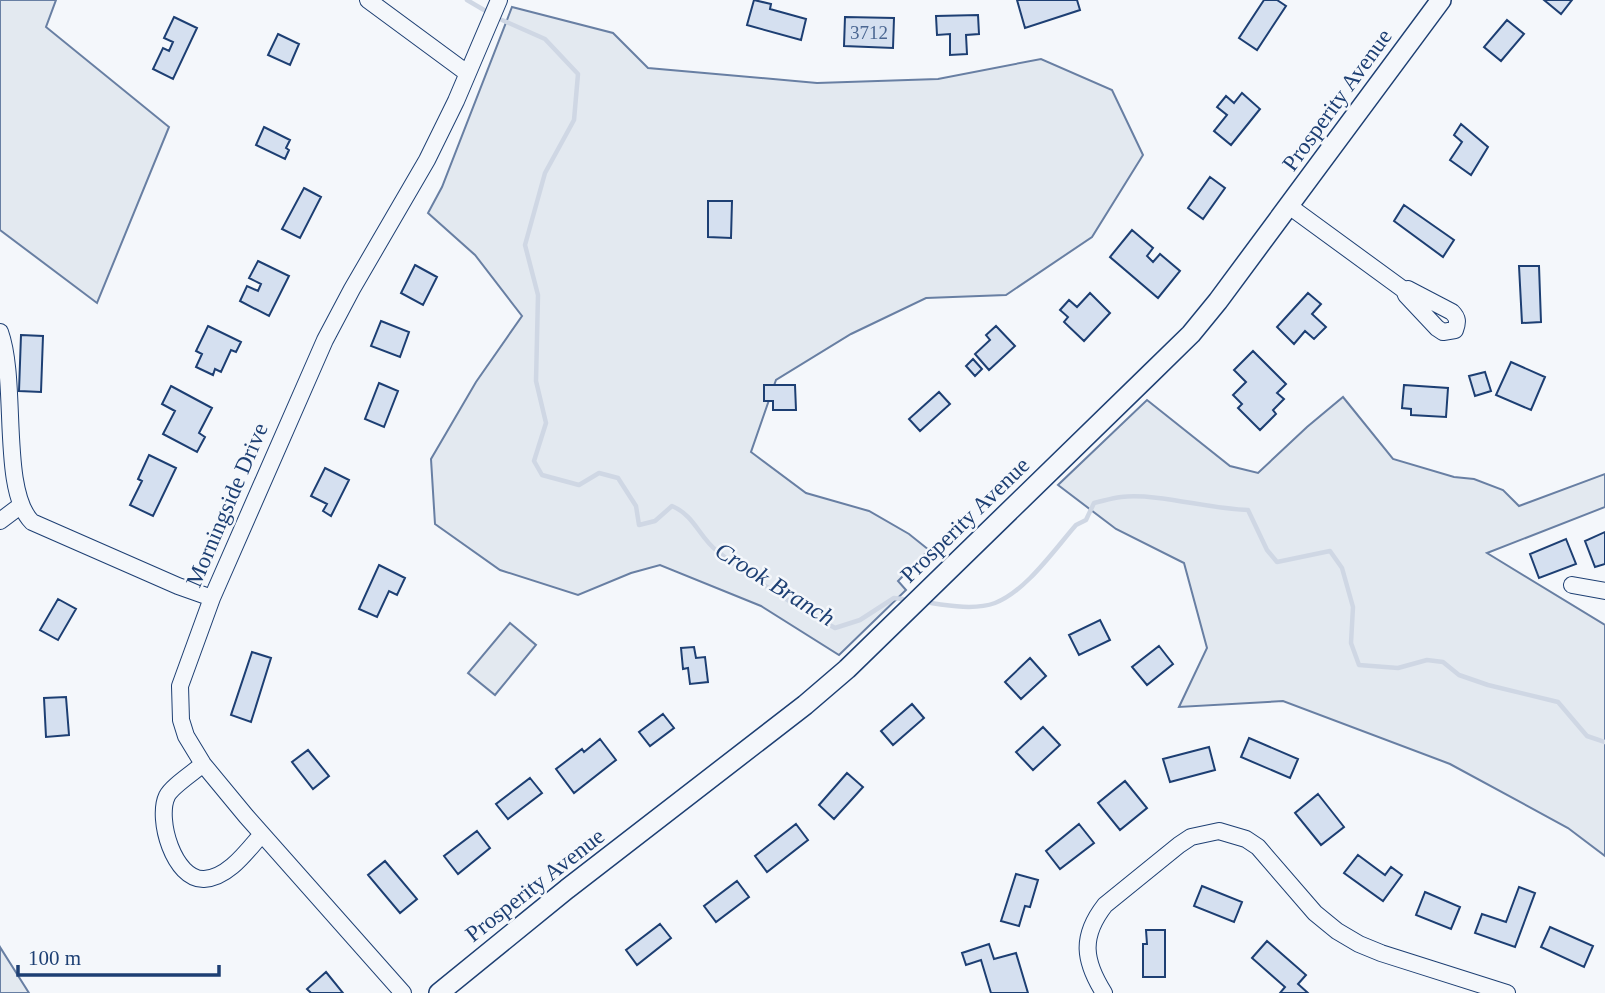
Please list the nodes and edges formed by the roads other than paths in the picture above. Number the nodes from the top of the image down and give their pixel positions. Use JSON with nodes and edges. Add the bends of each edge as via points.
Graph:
{"nodes":[{"id":1,"x":368,"y":0,"type":"edge"},
{"id":2,"x":499,"y":0,"type":"edge"},
{"id":3,"x":1441,"y":0,"type":"edge"},
{"id":4,"x":467,"y":73,"type":"junction"},
{"id":5,"x":1289,"y":206,"type":"junction"},
{"id":6,"x":1404,"y":290,"type":"dead end"},
{"id":7,"x":0,"y":332,"type":"edge"},
{"id":8,"x":16,"y":509,"type":"junction"},
{"id":9,"x":0,"y":521,"type":"edge"},
{"id":10,"x":1572,"y":585,"type":"dead end"},
{"id":11,"x":1605,"y":591,"type":"edge"},
{"id":12,"x":212,"y":598,"type":"junction"},
{"id":13,"x":203,"y":764,"type":"junction"},
{"id":14,"x":262,"y":834,"type":"junction"},
{"id":15,"x":403,"y":993,"type":"edge"},
{"id":16,"x":439,"y":993,"type":"edge"},
{"id":17,"x":1104,"y":993,"type":"edge"},
{"id":18,"x":1507,"y":993,"type":"edge"}],
"edges":[{"from":1,"to":4,"type":"street"},
{"from":2,"to":4,"type":"street","name":"Morningside Drive"},
{"from":3,"to":5,"type":"main road","name":"Prosperity Avenue"},
{"from":4,"to":12,"type":"street","name":"Morningside Drive","via":[[411,191],[325,341]]},
{"from":5,"to":6,"type":"street"},
{"from":5,"to":16,"type":"main road","name":"Prosperity Avenue","via":[[1191,334],[846,669]]},
{"from":7,"to":8,"type":"street","via":[[5,353],[6,475]]},
{"from":8,"to":9,"type":"street"},
{"from":8,"to":12,"type":"street","via":[[32,522]]},
{"from":10,"to":11,"type":"street"},
{"from":12,"to":13,"type":"street","name":"Morningside Drive","via":[[189,656],[179,702],[186,736]]},
{"from":13,"to":14,"type":"street","name":"Morningside Drive"},
{"from":13,"to":14,"type":"street","via":[[167,794],[163,812],[168,847],[188,875],[203,880],[223,874]]},
{"from":14,"to":15,"type":"street","name":"Morningside Drive"},
{"from":17,"to":18,"type":"street","via":[[1088,960],[1087,945],[1096,916],[1179,845],[1191,837],[1219,831],[1258,847],[1315,913],[1359,944]]}]}
